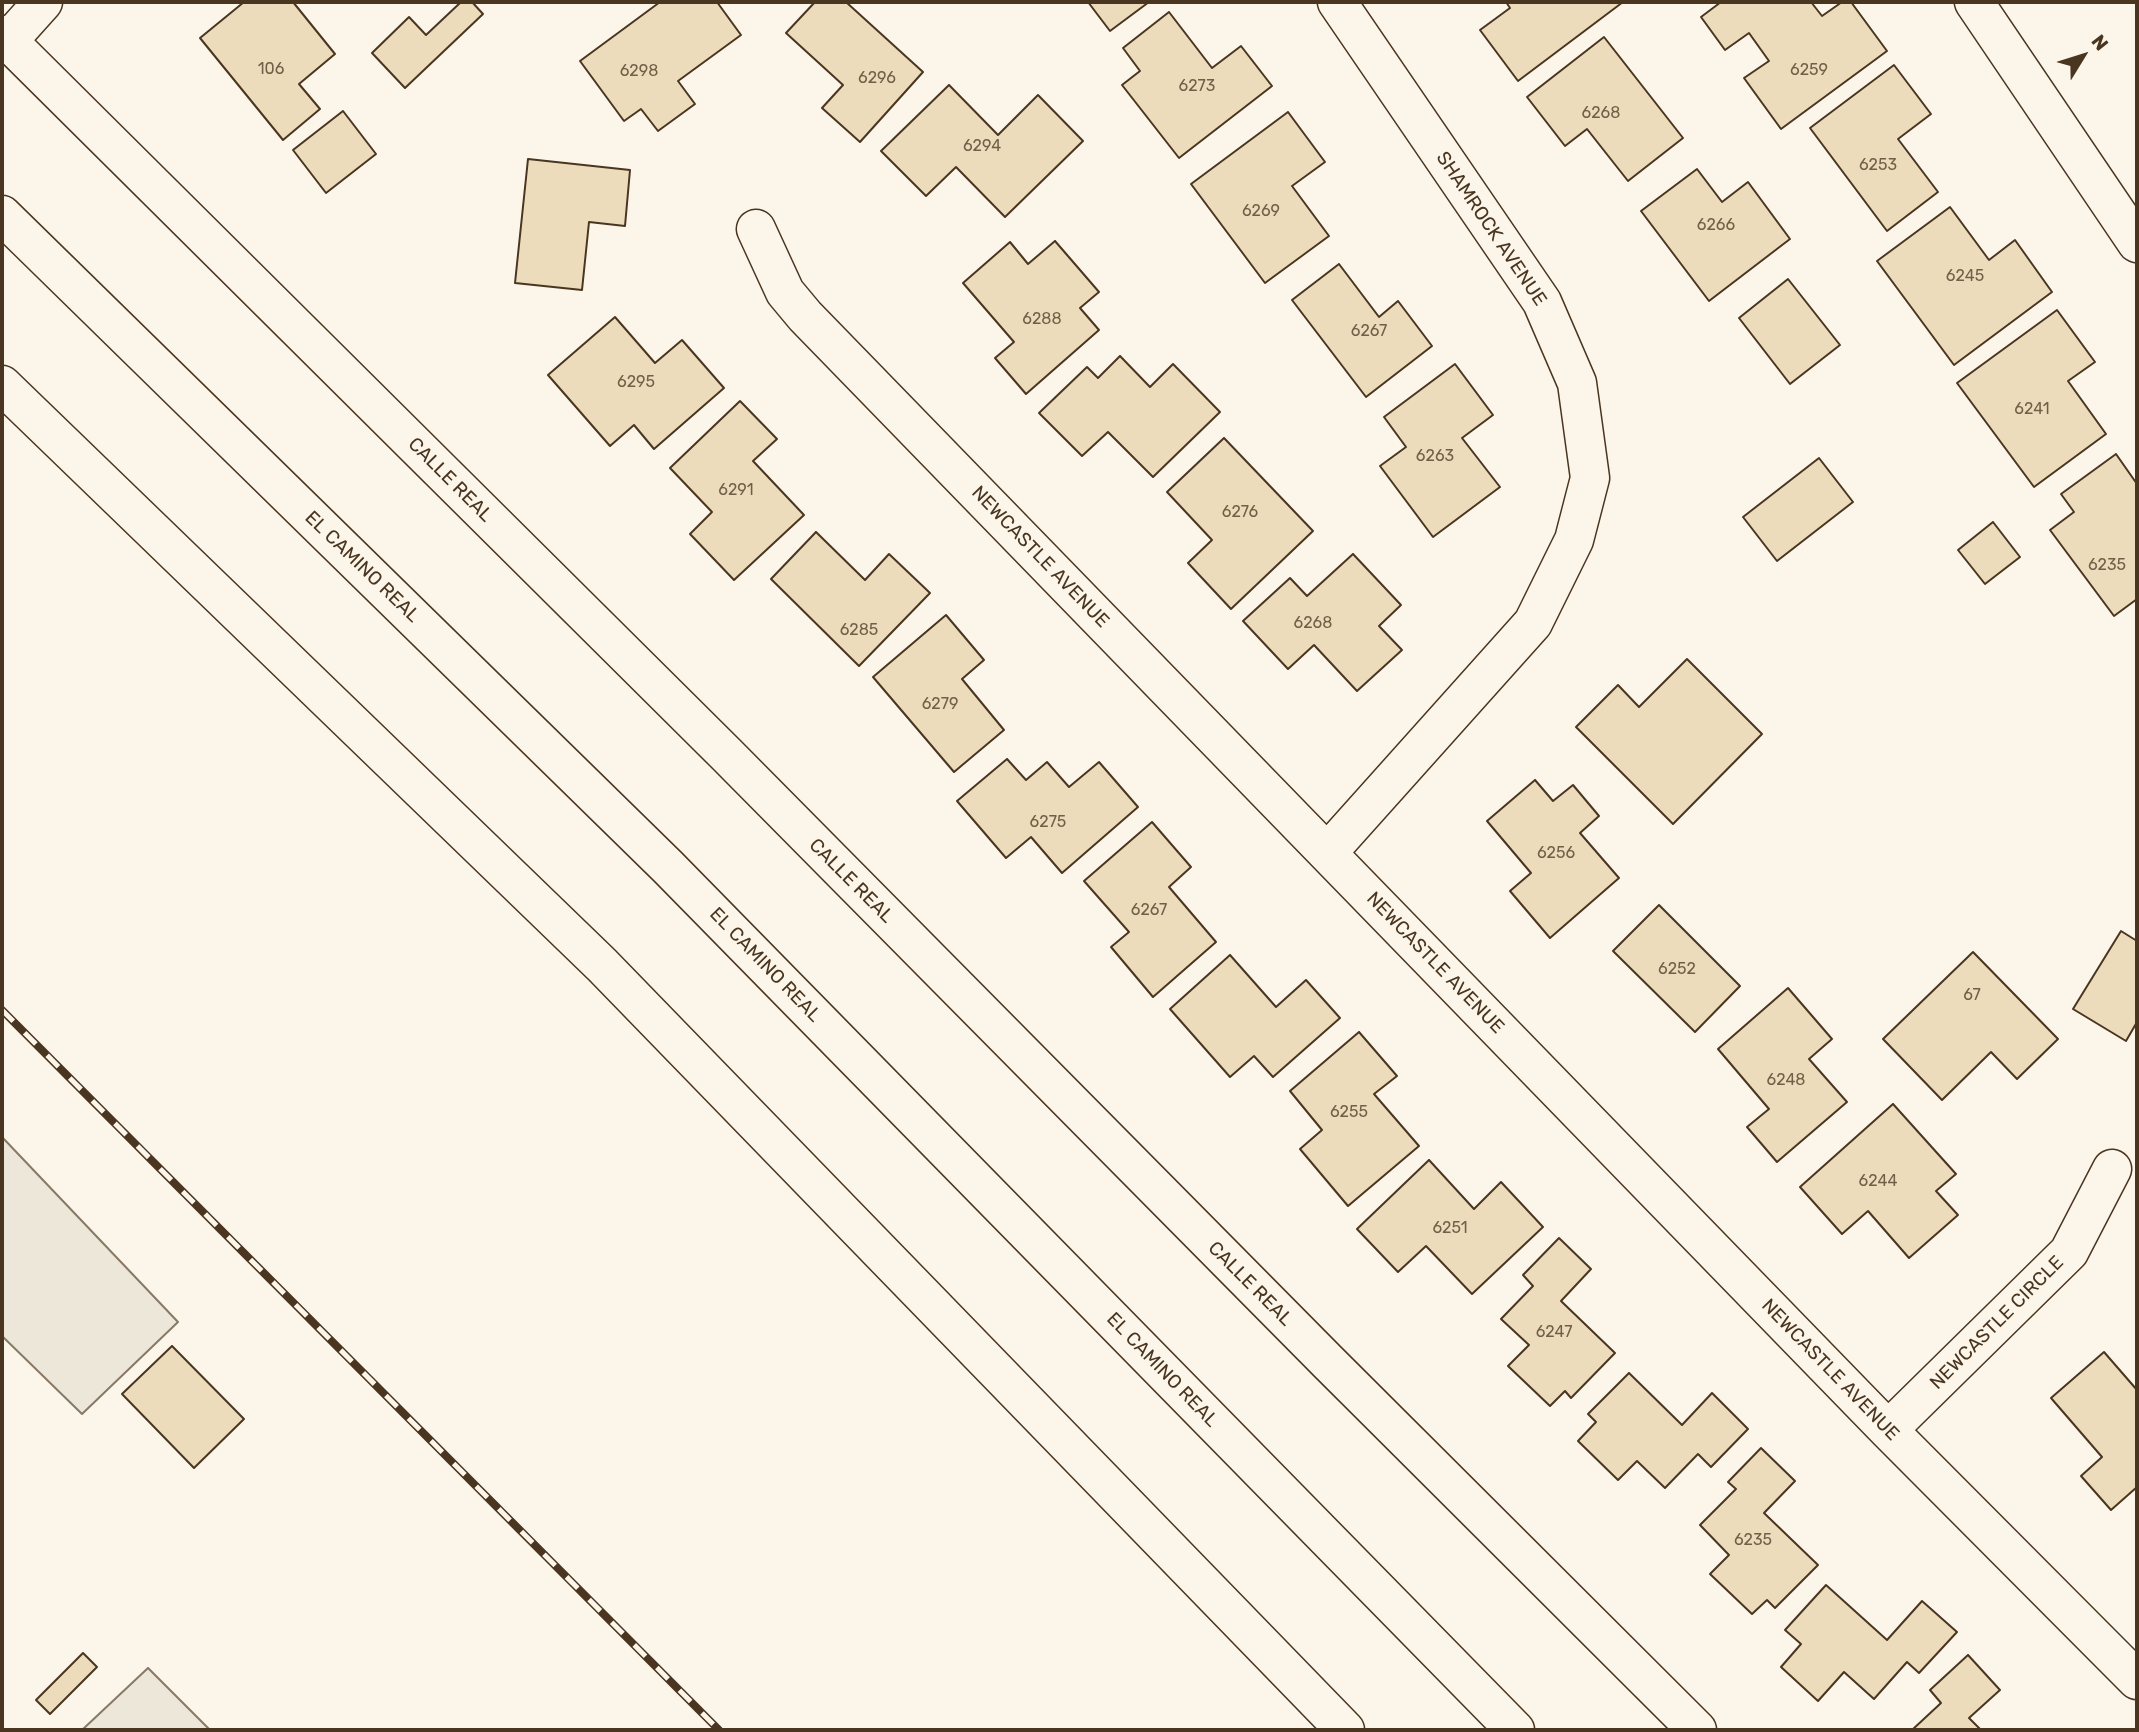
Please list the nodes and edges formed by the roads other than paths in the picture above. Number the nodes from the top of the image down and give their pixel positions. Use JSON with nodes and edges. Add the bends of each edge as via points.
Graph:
{"nodes":[{"id":1,"x":43,"y":2,"type":"edge"},
{"id":2,"x":1338,"y":2,"type":"edge"},
{"id":3,"x":1974,"y":2,"type":"edge"},
{"id":4,"x":5,"y":38,"type":"edge"},
{"id":5,"x":2,"y":215,"type":"edge"},
{"id":6,"x":756,"y":229,"type":"dead end"},
{"id":7,"x":2137,"y":243,"type":"edge"},
{"id":8,"x":2,"y":385,"type":"edge"},
{"id":9,"x":1328,"y":852,"type":"junction"},
{"id":10,"x":2112,"y":1169,"type":"dead end"},
{"id":11,"x":1888,"y":1430,"type":"junction"},
{"id":12,"x":2137,"y":1680,"type":"edge"},
{"id":13,"x":1345,"y":1730,"type":"edge"},
{"id":14,"x":1516,"y":1730,"type":"edge"},
{"id":15,"x":1697,"y":1730,"type":"edge"}],
"edges":[{"from":1,"to":4,"type":"main road"},
{"from":2,"to":9,"type":"main road","name":"SHAMROCK AVENUE","via":[[1542,302],[1577,383],[1590,478],[1574,540],[1533,623]]},
{"from":3,"to":7,"type":"main road"},
{"from":4,"to":15,"type":"main road","name":"CALLE REAL","via":[[717,745]]},
{"from":5,"to":14,"type":"main road","name":"EL CAMINO REAL","via":[[668,866]]},
{"from":6,"to":9,"type":"main road","name":"NEWCASTLE AVENUE","via":[[785,292],[805,316]]},
{"from":8,"to":13,"type":"main road","via":[[602,965]]},
{"from":9,"to":11,"type":"main road","name":"NEWCASTLE AVENUE"},
{"from":10,"to":11,"type":"main road","name":"NEWCASTLE CIRCLE","via":[[2069,1252]]},
{"from":11,"to":12,"type":"main road","name":"NEWCASTLE AVENUE"}]}
